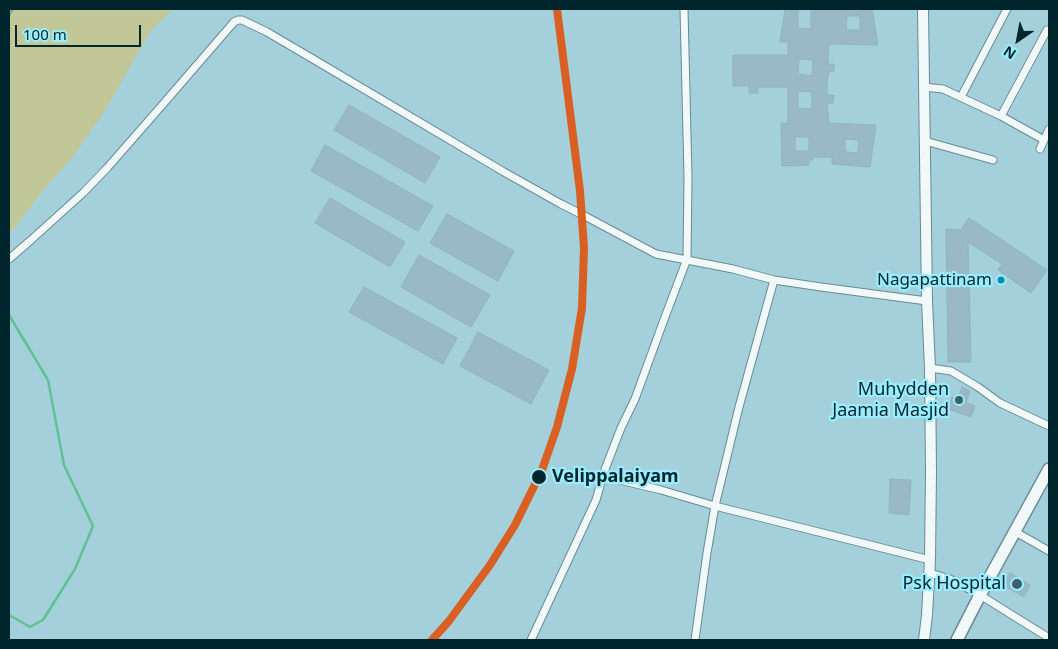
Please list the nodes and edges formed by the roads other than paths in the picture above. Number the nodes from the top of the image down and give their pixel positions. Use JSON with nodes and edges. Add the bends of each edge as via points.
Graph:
{"nodes":[{"id":1,"x":684,"y":9,"type":"edge"},
{"id":2,"x":1007,"y":9,"type":"edge"},
{"id":3,"x":926,"y":10,"type":"edge"},
{"id":4,"x":1047,"y":30,"type":"dead end"},
{"id":5,"x":924,"y":87,"type":"junction"},
{"id":6,"x":961,"y":97,"type":"junction"},
{"id":7,"x":1001,"y":116,"type":"junction"},
{"id":8,"x":1049,"y":129,"type":"edge"},
{"id":9,"x":1044,"y":140,"type":"junction"},
{"id":10,"x":925,"y":141,"type":"junction"},
{"id":11,"x":1040,"y":149,"type":"dead end"},
{"id":12,"x":993,"y":160,"type":"dead end"},
{"id":13,"x":9,"y":259,"type":"edge"},
{"id":14,"x":687,"y":259,"type":"junction"},
{"id":15,"x":774,"y":280,"type":"junction"},
{"id":16,"x":926,"y":301,"type":"junction"},
{"id":17,"x":930,"y":368,"type":"junction"},
{"id":18,"x":1049,"y":426,"type":"edge"},
{"id":19,"x":1049,"y":469,"type":"edge"},
{"id":20,"x":603,"y":476,"type":"junction"},
{"id":21,"x":715,"y":506,"type":"junction"},
{"id":22,"x":1014,"y":531,"type":"junction"},
{"id":23,"x":1049,"y":551,"type":"edge"},
{"id":24,"x":930,"y":560,"type":"junction"},
{"id":25,"x":930,"y":573,"type":"junction"},
{"id":26,"x":980,"y":594,"type":"junction"},
{"id":27,"x":1045,"y":637,"type":"edge"},
{"id":28,"x":532,"y":640,"type":"edge"},
{"id":29,"x":695,"y":640,"type":"edge"},
{"id":30,"x":924,"y":640,"type":"edge"},
{"id":31,"x":956,"y":640,"type":"edge"}],
"edges":[{"from":1,"to":14,"type":"street"},
{"from":2,"to":6,"type":"street"},
{"from":3,"to":5,"type":"main road"},
{"from":4,"to":7,"type":"street"},
{"from":5,"to":6,"type":"street","via":[[943,89]]},
{"from":5,"to":10,"type":"main road"},
{"from":6,"to":7,"type":"street"},
{"from":7,"to":9,"type":"street"},
{"from":8,"to":9,"type":"street"},
{"from":9,"to":11,"type":"street"},
{"from":10,"to":12,"type":"street"},
{"from":10,"to":16,"type":"main road"},
{"from":13,"to":14,"type":"street","via":[[83,193],[238,20],[245,20],[313,58],[561,204],[656,254]]},
{"from":14,"to":15,"type":"street"},
{"from":14,"to":20,"type":"street"},
{"from":15,"to":16,"type":"street"},
{"from":15,"to":21,"type":"street"},
{"from":16,"to":17,"type":"main road"},
{"from":17,"to":18,"type":"street","via":[[951,371],[1000,402]]},
{"from":17,"to":24,"type":"main road"},
{"from":19,"to":22,"type":"main road"},
{"from":20,"to":21,"type":"street"},
{"from":20,"to":28,"type":"street","via":[[596,500]]},
{"from":21,"to":24,"type":"street"},
{"from":21,"to":29,"type":"street"},
{"from":22,"to":23,"type":"street"},
{"from":22,"to":26,"type":"main road"},
{"from":24,"to":25,"type":"main road"},
{"from":25,"to":26,"type":"street"},
{"from":25,"to":30,"type":"main road"},
{"from":26,"to":27,"type":"street"},
{"from":26,"to":31,"type":"main road"}]}
